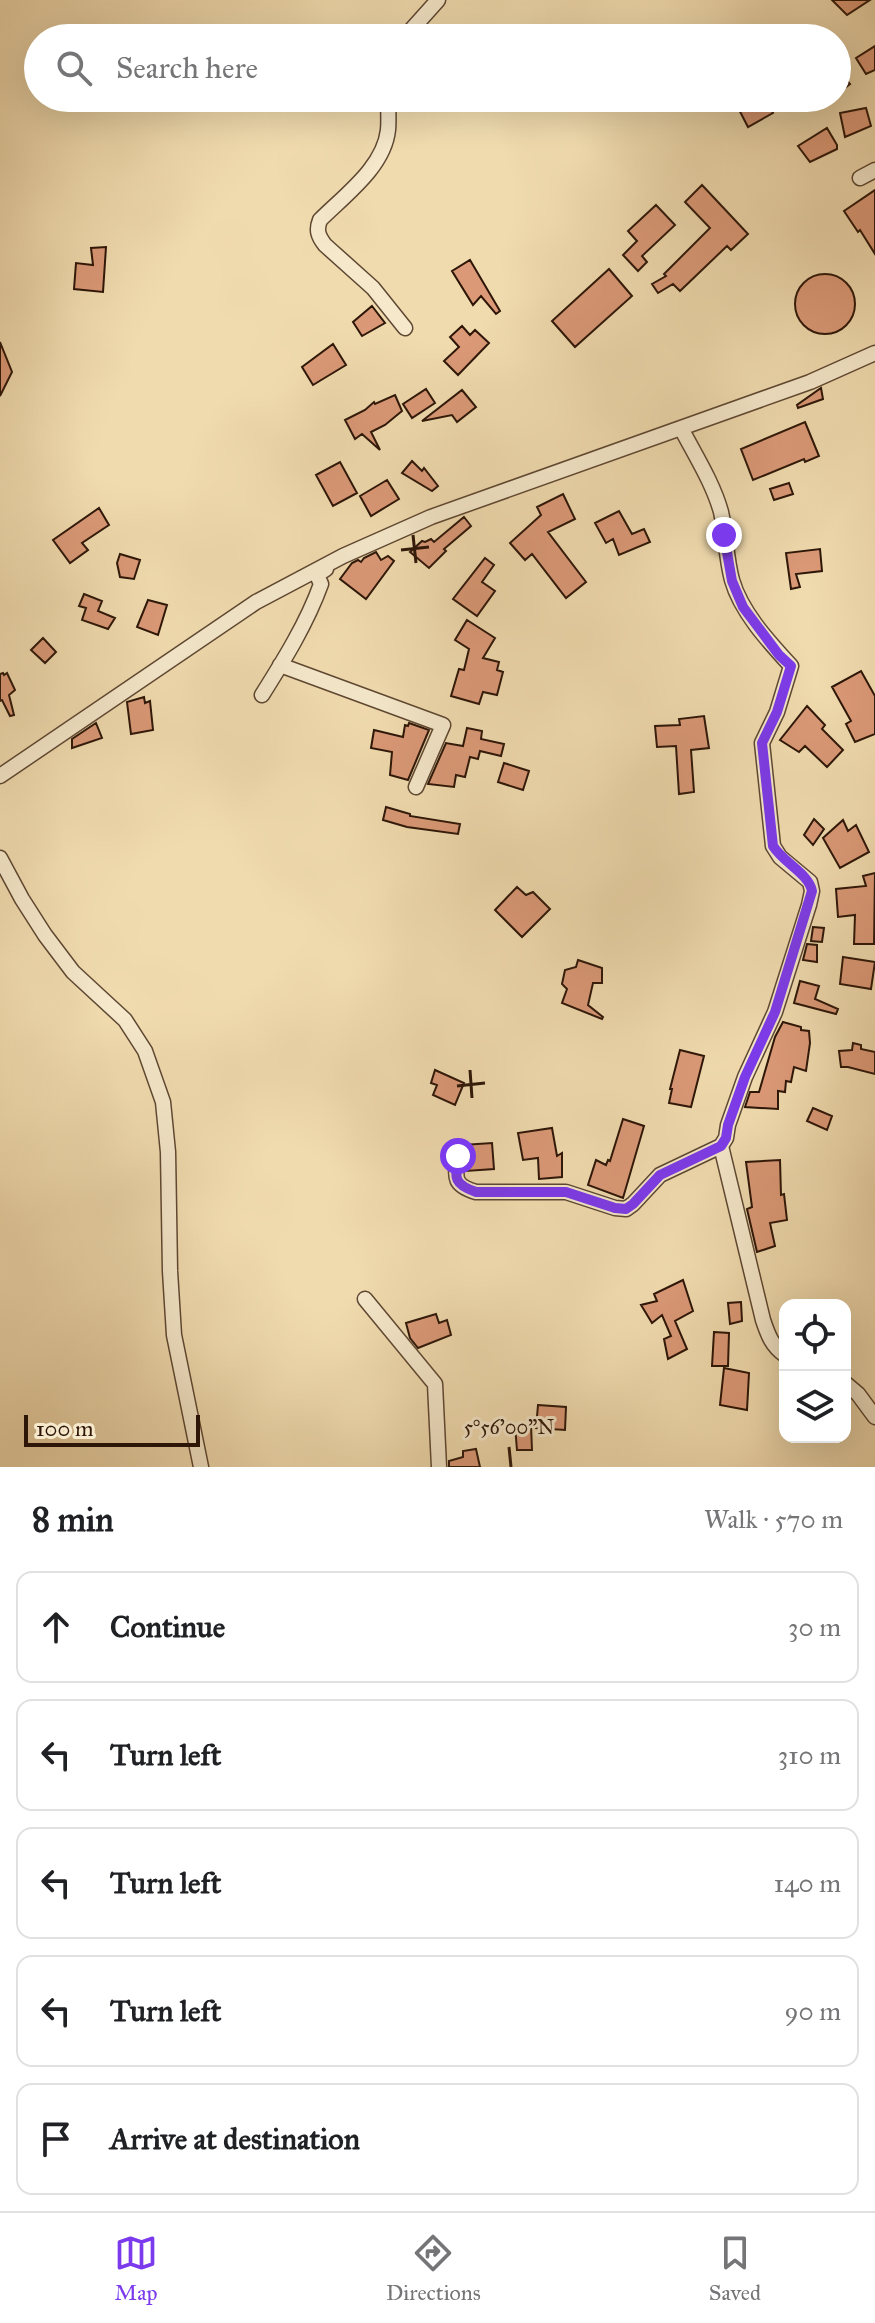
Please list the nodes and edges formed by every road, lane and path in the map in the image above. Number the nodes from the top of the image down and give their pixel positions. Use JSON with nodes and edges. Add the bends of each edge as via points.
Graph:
{"nodes":[{"id":1,"x":438,"y":0,"type":"edge"},
{"id":2,"x":417,"y":24,"type":"edge"},
{"id":3,"x":388,"y":112,"type":"edge"},
{"id":4,"x":875,"y":170,"type":"edge"},
{"id":5,"x":860,"y":178,"type":"dead end"},
{"id":6,"x":405,"y":328,"type":"dead end"},
{"id":7,"x":875,"y":353,"type":"edge"},
{"id":8,"x":681,"y":428,"type":"junction"},
{"id":9,"x":343,"y":556,"type":"junction"},
{"id":10,"x":280,"y":665,"type":"junction"},
{"id":11,"x":262,"y":695,"type":"dead end"},
{"id":12,"x":0,"y":776,"type":"edge"},
{"id":13,"x":416,"y":787,"type":"dead end"},
{"id":14,"x":0,"y":858,"type":"edge"},
{"id":15,"x":721,"y":1146,"type":"junction"},
{"id":16,"x":458,"y":1156,"type":"dead end"},
{"id":17,"x":365,"y":1299,"type":"dead end"},
{"id":18,"x":779,"y":1350,"type":"edge"},
{"id":19,"x":851,"y":1388,"type":"edge"},
{"id":20,"x":875,"y":1417,"type":"edge"},
{"id":21,"x":201,"y":1467,"type":"edge"},
{"id":22,"x":439,"y":1467,"type":"edge"}],
"edges":[{"from":1,"to":2,"type":"street"},
{"from":3,"to":6,"type":"street","via":[[384,147],[317,227],[325,245],[373,288]]},
{"from":4,"to":5,"type":"street"},
{"from":7,"to":8,"type":"street"},
{"from":8,"to":9,"type":"street","via":[[431,517]]},
{"from":8,"to":15,"type":"street","via":[[721,513],[732,581],[743,607],[791,666],[762,743],[773,846],[810,882],[812,891],[775,1012]]},
{"from":9,"to":10,"type":"street","via":[[317,575],[321,584],[314,602]]},
{"from":9,"to":12,"type":"street","via":[[256,602]]},
{"from":10,"to":11,"type":"street"},
{"from":10,"to":13,"type":"street","via":[[443,725]]},
{"from":14,"to":21,"type":"street","via":[[29,911],[73,972],[125,1020],[145,1051],[163,1102],[174,1335]]},
{"from":15,"to":16,"type":"street","via":[[660,1175],[626,1209],[566,1192],[465,1189],[455,1175]]},
{"from":15,"to":18,"type":"street","via":[[763,1320]]},
{"from":17,"to":22,"type":"street","via":[[435,1384]]},
{"from":19,"to":20,"type":"street"}]}
